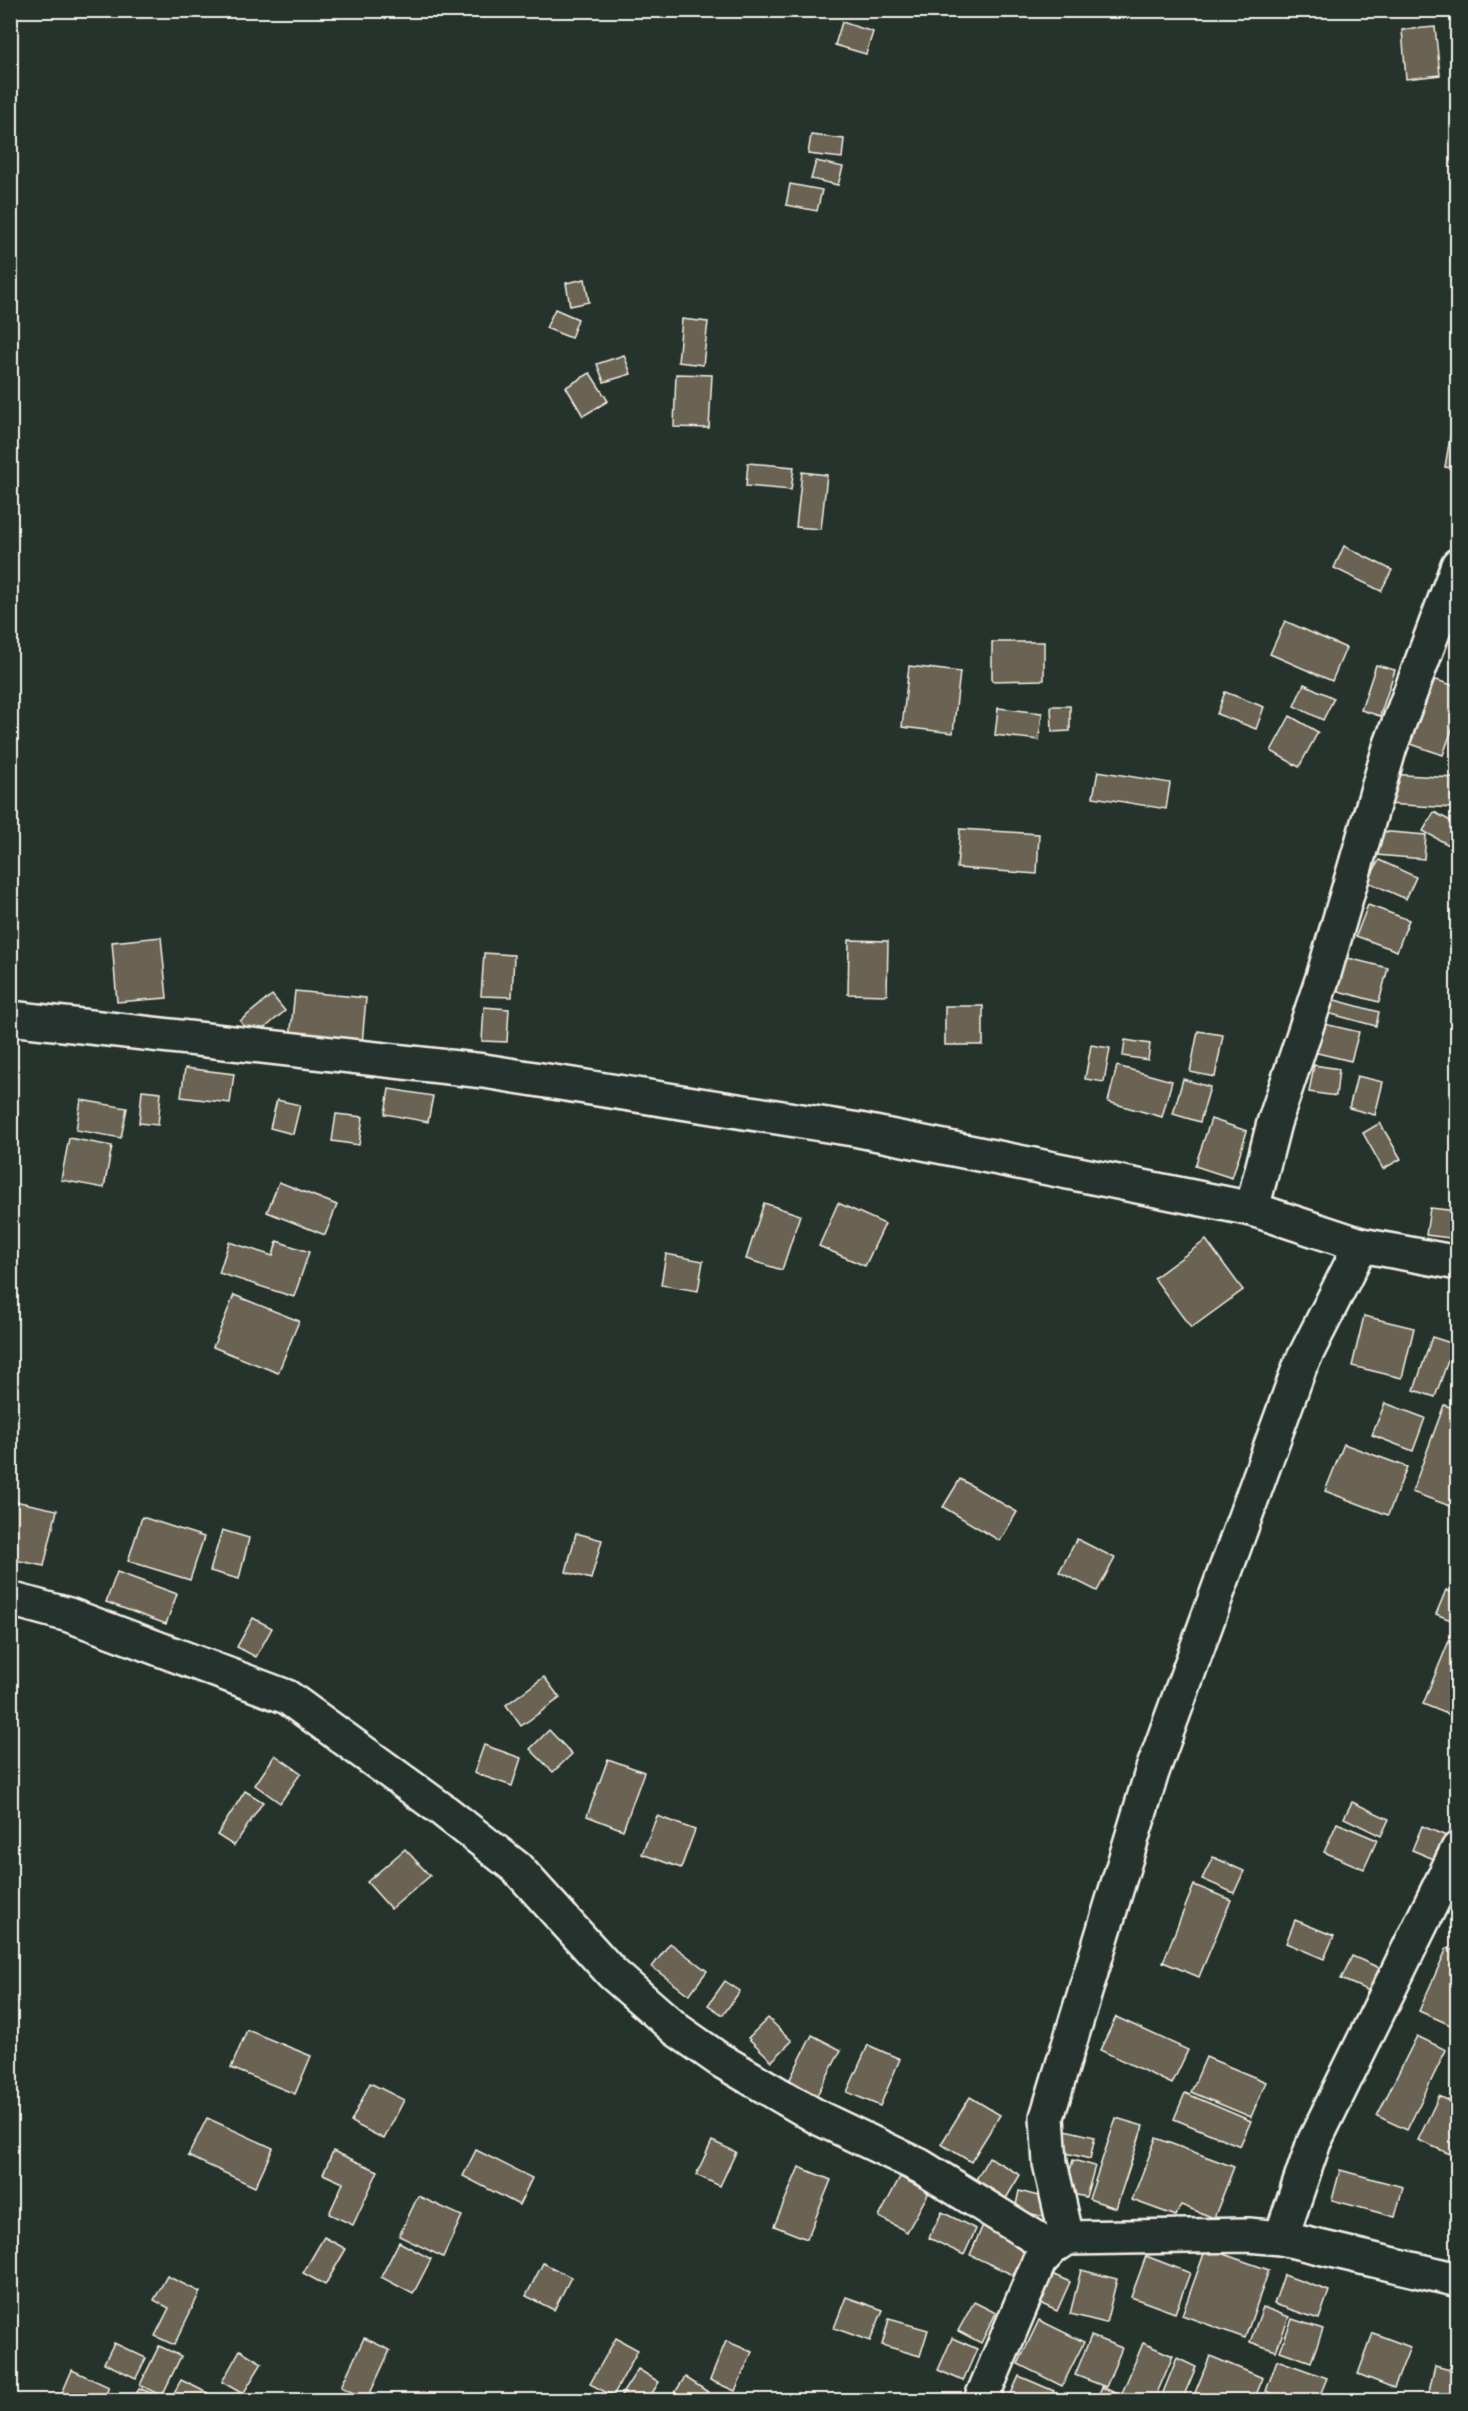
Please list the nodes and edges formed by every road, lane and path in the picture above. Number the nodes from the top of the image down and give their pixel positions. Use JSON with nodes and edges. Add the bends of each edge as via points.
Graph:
{"nodes":[{"id":1,"x":1458,"y":565,"type":"edge"},
{"id":2,"x":10,"y":1018,"type":"edge"},
{"id":3,"x":1252,"y":1209,"type":"junction"},
{"id":4,"x":1361,"y":1245,"type":"junction"},
{"id":5,"x":1458,"y":1263,"type":"edge"},
{"id":6,"x":10,"y":1599,"type":"edge"},
{"id":7,"x":1458,"y":1849,"type":"edge"},
{"id":8,"x":1281,"y":2238,"type":"junction"},
{"id":9,"x":1059,"y":2243,"type":"junction"},
{"id":10,"x":1458,"y":2280,"type":"edge"},
{"id":11,"x":981,"y":2400,"type":"edge"}],
"edges":[{"from":1,"to":3,"type":"street","via":[[1390,747],[1323,977],[1274,1123]]},
{"from":2,"to":3,"type":"street","via":[[484,1071],[859,1130]]},
{"from":3,"to":4,"type":"street"},
{"from":4,"to":5,"type":"street"},
{"from":4,"to":9,"type":"street","via":[[1300,1366],[1156,1760],[1047,2117]]},
{"from":6,"to":9,"type":"street","via":[[69,1616],[287,1697],[517,1868],[612,1973],[677,2030],[819,2118],[920,2166]]},
{"from":7,"to":8,"type":"street","via":[[1314,2142]]},
{"from":8,"to":9,"type":"street","via":[[1248,2235]]},
{"from":8,"to":10,"type":"street"},
{"from":9,"to":11,"type":"street","via":[[1039,2262]]}]}
